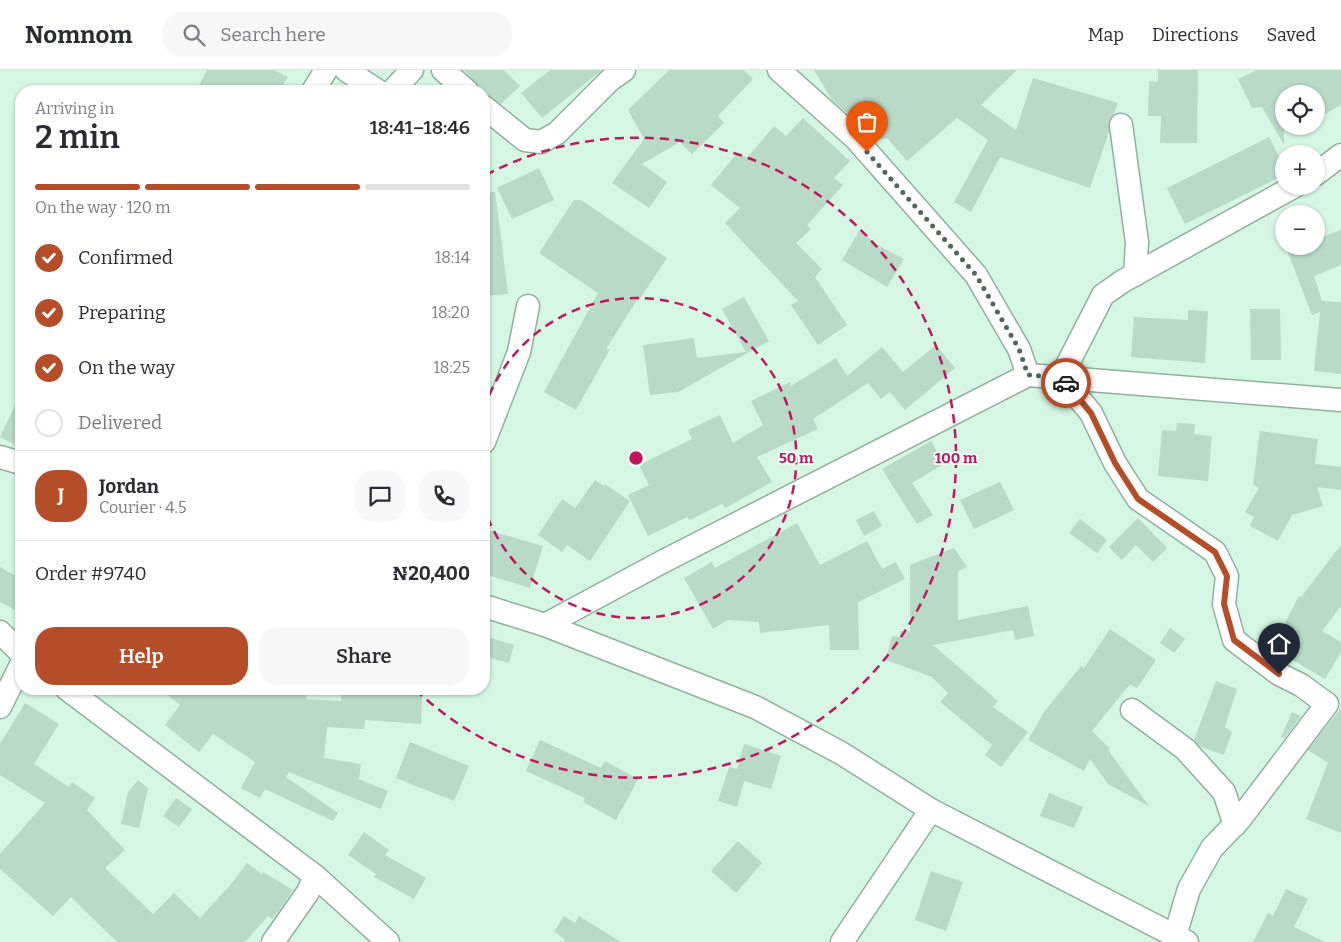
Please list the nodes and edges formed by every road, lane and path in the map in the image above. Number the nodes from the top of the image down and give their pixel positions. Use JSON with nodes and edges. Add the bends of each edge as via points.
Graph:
{"nodes":[{"id":1,"x":326,"y":70,"type":"edge"},
{"id":2,"x":346,"y":70,"type":"edge"},
{"id":3,"x":412,"y":70,"type":"edge"},
{"id":4,"x":443,"y":70,"type":"edge"},
{"id":5,"x":624,"y":70,"type":"edge"},
{"id":6,"x":779,"y":70,"type":"edge"},
{"id":7,"x":317,"y":85,"type":"edge"},
{"id":8,"x":369,"y":85,"type":"edge"},
{"id":9,"x":398,"y":85,"type":"edge"},
{"id":10,"x":460,"y":85,"type":"edge"},
{"id":11,"x":490,"y":112,"type":"edge"},
{"id":12,"x":1121,"y":125,"type":"dead end"},
{"id":13,"x":1341,"y":155,"type":"edge"},
{"id":14,"x":1325,"y":167,"type":"edge"},
{"id":15,"x":1279,"y":195,"type":"edge"},
{"id":16,"x":1135,"y":275,"type":"junction"},
{"id":17,"x":528,"y":306,"type":"dead end"},
{"id":18,"x":1028,"y":375,"type":"junction"},
{"id":19,"x":1061,"y":377,"type":"junction"},
{"id":20,"x":1341,"y":400,"type":"edge"},
{"id":21,"x":490,"y":427,"type":"edge"},
{"id":22,"x":0,"y":458,"type":"edge"},
{"id":23,"x":15,"y":462,"type":"edge"},
{"id":24,"x":490,"y":608,"type":"edge"},
{"id":25,"x":545,"y":625,"type":"junction"},
{"id":26,"x":0,"y":632,"type":"edge"},
{"id":27,"x":15,"y":647,"type":"edge"},
{"id":28,"x":15,"y":677,"type":"edge"},
{"id":29,"x":75,"y":695,"type":"edge"},
{"id":30,"x":0,"y":707,"type":"edge"},
{"id":31,"x":1132,"y":710,"type":"dead end"},
{"id":32,"x":931,"y":810,"type":"junction"},
{"id":33,"x":1235,"y":824,"type":"junction"},
{"id":34,"x":315,"y":876,"type":"junction"},
{"id":35,"x":1181,"y":939,"type":"edge"},
{"id":36,"x":273,"y":942,"type":"edge"},
{"id":37,"x":388,"y":942,"type":"edge"},
{"id":38,"x":842,"y":942,"type":"edge"}],
"edges":[{"from":1,"to":7,"type":"street"},
{"from":2,"to":8,"type":"street"},
{"from":3,"to":9,"type":"street"},
{"from":4,"to":10,"type":"street"},
{"from":5,"to":11,"type":"street","via":[[557,133],[541,142],[525,140]]},
{"from":6,"to":18,"type":"street","via":[[855,138],[976,275],[1019,349]]},
{"from":12,"to":16,"type":"street","via":[[1137,242]]},
{"from":13,"to":14,"type":"street"},
{"from":15,"to":16,"type":"street"},
{"from":16,"to":19,"type":"street","via":[[1103,295]]},
{"from":17,"to":21,"type":"street","via":[[519,352]]},
{"from":18,"to":19,"type":"street"},
{"from":18,"to":25,"type":"street"},
{"from":19,"to":20,"type":"street"},
{"from":19,"to":33,"type":"street","via":[[1091,413],[1115,463],[1138,499],[1215,552],[1227,576],[1224,604],[1234,640],[1327,704]]},
{"from":22,"to":23,"type":"street"},
{"from":24,"to":25,"type":"street"},
{"from":25,"to":32,"type":"street","via":[[755,707],[842,753]]},
{"from":26,"to":27,"type":"street"},
{"from":28,"to":30,"type":"street"},
{"from":29,"to":34,"type":"street"},
{"from":31,"to":33,"type":"street","via":[[1184,749],[1224,792]]},
{"from":32,"to":35,"type":"street"},
{"from":32,"to":38,"type":"street"},
{"from":33,"to":35,"type":"street","via":[[1212,848],[1189,889]]},
{"from":34,"to":36,"type":"street","via":[[308,892]]},
{"from":34,"to":37,"type":"street"}]}
